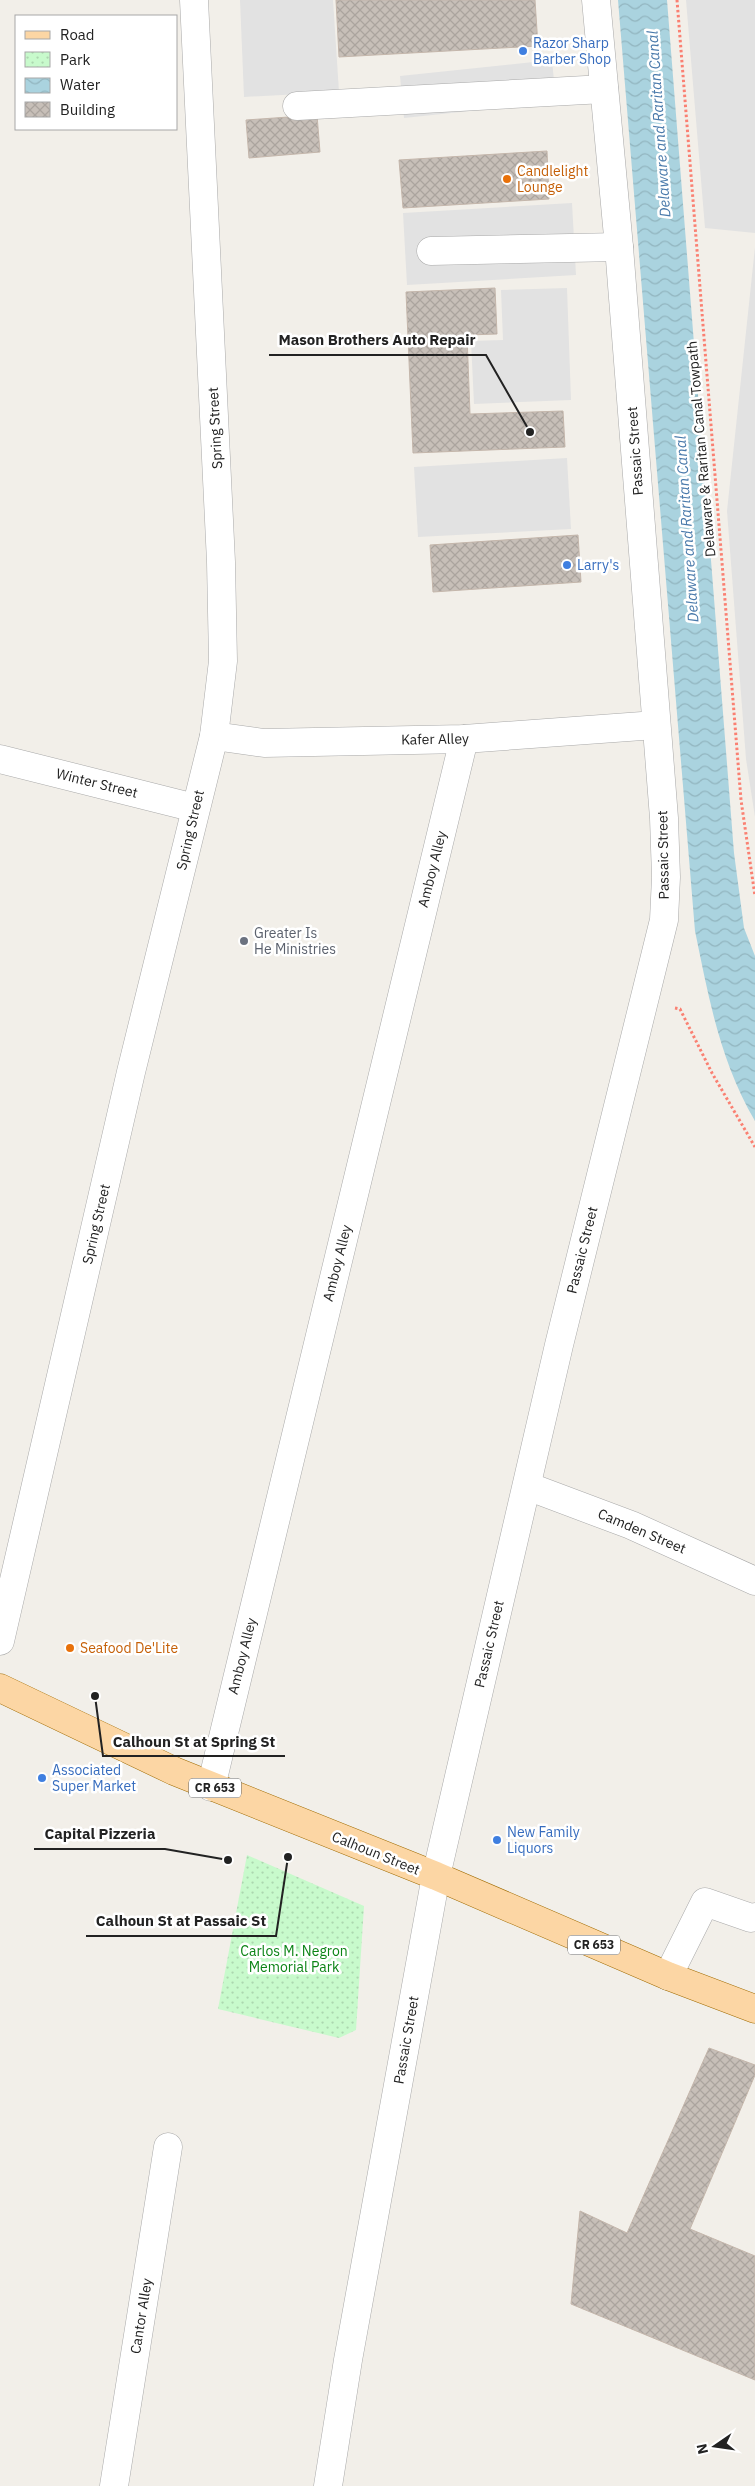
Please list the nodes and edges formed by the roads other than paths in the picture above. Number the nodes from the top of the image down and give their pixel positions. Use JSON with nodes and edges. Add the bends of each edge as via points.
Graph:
{"nodes":[{"id":1,"x":194,"y":0,"type":"edge"},
{"id":2,"x":596,"y":0,"type":"edge"},
{"id":3,"x":604,"y":89,"type":"junction"},
{"id":4,"x":297,"y":106,"type":"dead end"},
{"id":5,"x":619,"y":247,"type":"junction"},
{"id":6,"x":432,"y":251,"type":"dead end"},
{"id":7,"x":656,"y":725,"type":"junction"},
{"id":8,"x":214,"y":736,"type":"junction"},
{"id":9,"x":464,"y":739,"type":"junction"},
{"id":10,"x":0,"y":759,"type":"edge"},
{"id":11,"x":194,"y":808,"type":"junction"},
{"id":12,"x":526,"y":1486,"type":"junction"},
{"id":13,"x":755,"y":1581,"type":"edge"},
{"id":14,"x":0,"y":1641,"type":"edge"},
{"id":15,"x":0,"y":1688,"type":"edge"},
{"id":16,"x":211,"y":1787,"type":"junction"},
{"id":17,"x":436,"y":1876,"type":"junction"},
{"id":18,"x":754,"y":1922,"type":"edge"},
{"id":19,"x":668,"y":1976,"type":"junction"},
{"id":20,"x":755,"y":2009,"type":"edge"},
{"id":21,"x":168,"y":2147,"type":"dead end"},
{"id":22,"x":114,"y":2486,"type":"edge"},
{"id":23,"x":328,"y":2486,"type":"edge"}],
"edges":[{"from":1,"to":8,"type":"street","name":"Spring Street","via":[[223,614]]},
{"from":2,"to":3,"type":"street","name":"Passaic Street"},
{"from":3,"to":4,"type":"street"},
{"from":3,"to":5,"type":"street","name":"Passaic Street"},
{"from":5,"to":6,"type":"street"},
{"from":5,"to":7,"type":"street","name":"Passaic Street"},
{"from":7,"to":9,"type":"street","name":"Kafer Alley"},
{"from":7,"to":12,"type":"street","name":"Passaic Street","via":[[666,877],[664,920]]},
{"from":8,"to":9,"type":"street","name":"Kafer Alley","via":[[264,743]]},
{"from":8,"to":11,"type":"street","name":"Spring Street"},
{"from":9,"to":16,"type":"street","name":"Amboy Alley"},
{"from":10,"to":11,"type":"street","name":"Winter Street"},
{"from":11,"to":14,"type":"street","name":"Spring Street"},
{"from":12,"to":13,"type":"street","name":"Camden Street","via":[[630,1525]]},
{"from":12,"to":17,"type":"street","name":"Passaic Street"},
{"from":15,"to":16,"type":"main road","name":"Calhoun Street","number":"CR 653"},
{"from":16,"to":17,"type":"main road","name":"Calhoun Street","number":"CR 653"},
{"from":17,"to":19,"type":"main road","name":"Calhoun Street","number":"CR 653"},
{"from":17,"to":23,"type":"street","name":"Passaic Street"},
{"from":18,"to":19,"type":"street","via":[[705,1902]]},
{"from":19,"to":20,"type":"main road","name":"Calhoun Street","number":"CR 653"},
{"from":21,"to":22,"type":"street","name":"Cantor Alley"}]}
